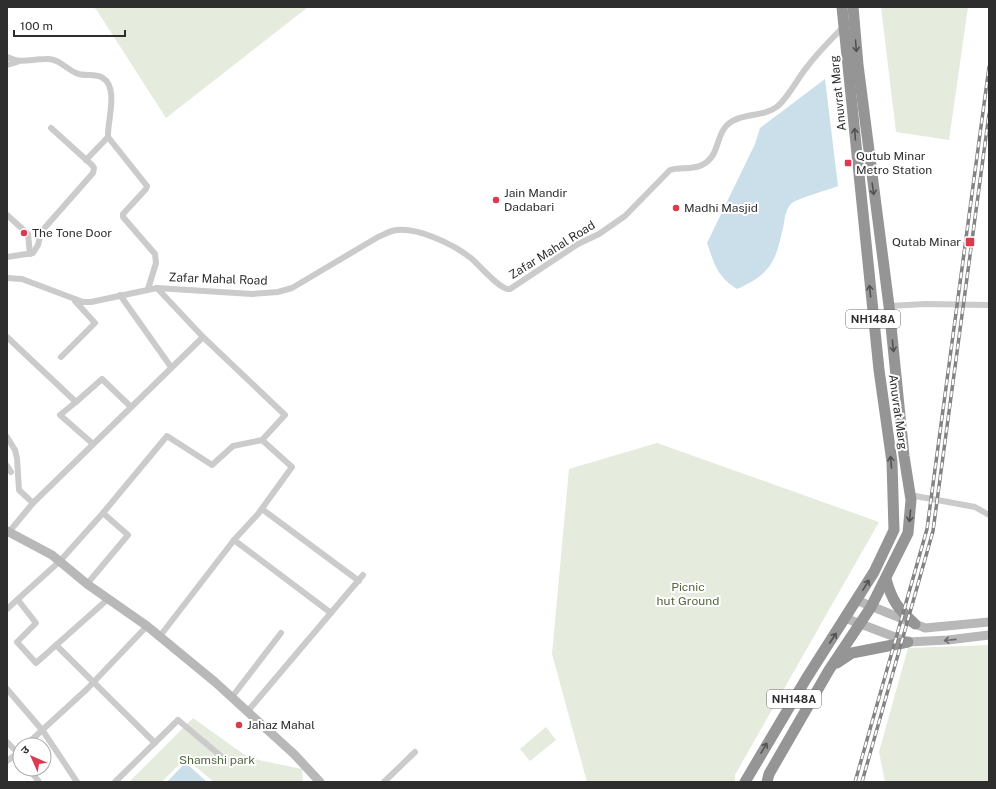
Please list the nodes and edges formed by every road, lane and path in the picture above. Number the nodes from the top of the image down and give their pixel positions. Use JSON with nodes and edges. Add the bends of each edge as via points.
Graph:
{"nodes":[{"id":1,"x":842,"y":7,"type":"edge"},
{"id":2,"x":853,"y":7,"type":"edge"},
{"id":3,"x":844,"y":26,"type":"junction"},
{"id":4,"x":7,"y":57,"type":"edge"},
{"id":5,"x":17,"y":62,"type":"junction"},
{"id":6,"x":7,"y":65,"type":"edge"},
{"id":7,"x":51,"y":128,"type":"dead end"},
{"id":8,"x":108,"y":137,"type":"junction"},
{"id":9,"x":86,"y":160,"type":"junction"},
{"id":10,"x":7,"y":215,"type":"edge"},
{"id":11,"x":30,"y":254,"type":"junction"},
{"id":12,"x":7,"y":258,"type":"edge"},
{"id":13,"x":7,"y":278,"type":"edge"},
{"id":14,"x":157,"y":288,"type":"junction"},
{"id":15,"x":148,"y":289,"type":"junction"},
{"id":16,"x":120,"y":295,"type":"junction"},
{"id":17,"x":74,"y":300,"type":"junction"},
{"id":18,"x":989,"y":305,"type":"edge"},
{"id":19,"x":889,"y":306,"type":"junction"},
{"id":20,"x":203,"y":336,"type":"junction"},
{"id":21,"x":7,"y":337,"type":"edge"},
{"id":22,"x":61,"y":358,"type":"dead end"},
{"id":23,"x":171,"y":367,"type":"junction"},
{"id":24,"x":76,"y":402,"type":"junction"},
{"id":25,"x":131,"y":407,"type":"junction"},
{"id":26,"x":7,"y":437,"type":"edge"},
{"id":27,"x":262,"y":440,"type":"junction"},
{"id":28,"x":93,"y":444,"type":"junction"},
{"id":29,"x":7,"y":466,"type":"edge"},
{"id":30,"x":12,"y":472,"type":"dead end"},
{"id":31,"x":910,"y":495,"type":"junction"},
{"id":32,"x":33,"y":503,"type":"junction"},
{"id":33,"x":262,"y":509,"type":"junction"},
{"id":34,"x":103,"y":513,"type":"junction"},
{"id":35,"x":989,"y":515,"type":"edge"},
{"id":36,"x":8,"y":531,"type":"edge"},
{"id":37,"x":234,"y":540,"type":"junction"},
{"id":38,"x":60,"y":561,"type":"junction"},
{"id":39,"x":363,"y":575,"type":"dead end"},
{"id":40,"x":886,"y":579,"type":"junction"},
{"id":41,"x":359,"y":581,"type":"junction"},
{"id":42,"x":87,"y":584,"type":"junction"},
{"id":43,"x":108,"y":599,"type":"junction"},
{"id":44,"x":18,"y":600,"type":"junction"},
{"id":45,"x":856,"y":600,"type":"junction"},
{"id":46,"x":871,"y":607,"type":"junction"},
{"id":47,"x":7,"y":609,"type":"edge"},
{"id":48,"x":331,"y":613,"type":"junction"},
{"id":49,"x":846,"y":618,"type":"junction"},
{"id":50,"x":989,"y":622,"type":"edge"},
{"id":51,"x":858,"y":624,"type":"junction"},
{"id":52,"x":915,"y":624,"type":"junction"},
{"id":53,"x":147,"y":626,"type":"junction"},
{"id":54,"x":281,"y":633,"type":"dead end"},
{"id":55,"x":989,"y":635,"type":"edge"},
{"id":56,"x":160,"y":636,"type":"junction"},
{"id":57,"x":908,"y":642,"type":"junction"},
{"id":58,"x":56,"y":646,"type":"junction"},
{"id":59,"x":829,"y":670,"type":"junction"},
{"id":60,"x":94,"y":682,"type":"junction"},
{"id":61,"x":7,"y":689,"type":"edge"},
{"id":62,"x":232,"y":697,"type":"junction"},
{"id":63,"x":247,"y":712,"type":"junction"},
{"id":64,"x":43,"y":731,"type":"junction"},
{"id":65,"x":36,"y":737,"type":"edge"},
{"id":66,"x":155,"y":743,"type":"junction"},
{"id":67,"x":415,"y":752,"type":"dead end"},
{"id":68,"x":228,"y":762,"type":"dead end"},
{"id":69,"x":77,"y":782,"type":"edge"},
{"id":70,"x":115,"y":782,"type":"edge"},
{"id":71,"x":320,"y":782,"type":"edge"},
{"id":72,"x":384,"y":782,"type":"edge"},
{"id":73,"x":745,"y":782,"type":"edge"},
{"id":74,"x":767,"y":782,"type":"edge"}],
"edges":[{"from":1,"to":3,"type":"highway","name":"Anuvrat Marg","number":"NH148A"},
{"from":2,"to":19,"type":"highway","name":"Anuvrat Marg","number":"NH148A","one_way":true,"via":[[869,158]]},
{"from":3,"to":14,"type":"street","name":"Zafar Mahal Road","via":[[813,59],[779,105],[766,112],[734,120],[723,131],[716,152],[711,158],[694,168],[670,170],[625,216],[510,289],[503,288],[459,250],[417,232],[403,230],[392,231],[378,237],[309,279],[278,292],[252,294]]},
{"from":45,"to":3,"type":"highway","name":"Anuvrat Marg","number":"NH148A","one_way":true,"via":[[874,572],[894,530],[892,462],[879,370]]},
{"from":4,"to":5,"type":"street"},
{"from":5,"to":6,"type":"street"},
{"from":5,"to":8,"type":"street","via":[[48,58],[80,75],[104,78],[110,87],[111,96]]},
{"from":7,"to":9,"type":"street"},
{"from":8,"to":9,"type":"street"},
{"from":8,"to":15,"type":"street","via":[[147,186],[122,214],[155,254],[156,264]]},
{"from":9,"to":11,"type":"street","via":[[94,168],[93,173],[41,232],[36,250]]},
{"from":10,"to":11,"type":"street","via":[[28,234]]},
{"from":11,"to":12,"type":"street"},
{"from":13,"to":17,"type":"street","name":"Zafar Mahal Road","via":[[32,282]]},
{"from":14,"to":15,"type":"street","name":"Zafar Mahal Road"},
{"from":14,"to":20,"type":"street"},
{"from":15,"to":16,"type":"street","name":"Zafar Mahal Road"},
{"from":16,"to":17,"type":"street","name":"Zafar Mahal Road","via":[[91,302]]},
{"from":16,"to":23,"type":"street"},
{"from":17,"to":22,"type":"street","via":[[95,323]]},
{"from":18,"to":19,"type":"street"},
{"from":19,"to":31,"type":"highway","name":"Anuvrat Marg","number":"NH148A","one_way":true},
{"from":20,"to":23,"type":"street"},
{"from":20,"to":27,"type":"street","via":[[285,414]]},
{"from":21,"to":24,"type":"street"},
{"from":23,"to":25,"type":"street"},
{"from":24,"to":25,"type":"street","via":[[102,379]]},
{"from":24,"to":28,"type":"street","via":[[60,415]]},
{"from":25,"to":28,"type":"street"},
{"from":26,"to":32,"type":"street","via":[[18,458],[19,490]]},
{"from":27,"to":33,"type":"street","via":[[292,467]]},
{"from":27,"to":34,"type":"street","via":[[233,446],[212,465],[167,436]]},
{"from":28,"to":32,"type":"street"},
{"from":29,"to":30,"type":"street"},
{"from":31,"to":35,"type":"street","via":[[975,507]]},
{"from":31,"to":40,"type":"highway","name":"Anuvrat Marg","number":"NH148A","one_way":true,"via":[[908,533]]},
{"from":32,"to":36,"type":"street"},
{"from":33,"to":37,"type":"street"},
{"from":33,"to":41,"type":"street"},
{"from":34,"to":38,"type":"street"},
{"from":34,"to":42,"type":"street","via":[[128,535]]},
{"from":36,"to":38,"type":"street"},
{"from":37,"to":48,"type":"street"},
{"from":37,"to":56,"type":"street"},
{"from":38,"to":42,"type":"street"},
{"from":38,"to":44,"type":"street"},
{"from":39,"to":41,"type":"street"},
{"from":40,"to":46,"type":"highway","name":"Anuvrat Marg","number":"NH148A"},
{"from":40,"to":52,"type":"highway","via":[[894,603]]},
{"from":41,"to":48,"type":"street"},
{"from":42,"to":43,"type":"street"},
{"from":43,"to":53,"type":"street"},
{"from":43,"to":58,"type":"street"},
{"from":44,"to":47,"type":"street"},
{"from":44,"to":58,"type":"street","via":[[36,623],[18,640],[18,643],[36,663]]},
{"from":45,"to":46,"type":"street"},
{"from":45,"to":49,"type":"highway","name":"Anuvrat Marg","number":"NH148A"},
{"from":46,"to":51,"type":"highway","name":"Anuvrat Marg"},
{"from":46,"to":52,"type":"street"},
{"from":48,"to":63,"type":"street"},
{"from":49,"to":51,"type":"street"},
{"from":73,"to":49,"type":"highway","name":"Anuvrat Marg","number":"NH148A","one_way":true,"via":[[802,685]]},
{"from":50,"to":52,"type":"street","via":[[931,627]]},
{"from":51,"to":57,"type":"street"},
{"from":51,"to":59,"type":"highway","name":"Anuvrat Marg","number":"NH148A"},
{"from":53,"to":56,"type":"street"},
{"from":53,"to":60,"type":"street"},
{"from":54,"to":62,"type":"street"},
{"from":55,"to":57,"type":"street","one_way":true},
{"from":56,"to":62,"type":"street"},
{"from":57,"to":59,"type":"highway","via":[[852,653]]},
{"from":58,"to":60,"type":"street"},
{"from":59,"to":74,"type":"highway","name":"Anuvrat Marg","number":"NH148A","via":[[769,774]]},
{"from":60,"to":64,"type":"street"},
{"from":60,"to":66,"type":"street"},
{"from":61,"to":64,"type":"street"},
{"from":62,"to":63,"type":"street"},
{"from":63,"to":71,"type":"street"},
{"from":64,"to":65,"type":"street"},
{"from":64,"to":69,"type":"street"},
{"from":66,"to":68,"type":"street","via":[[178,720]]},
{"from":66,"to":70,"type":"street"},
{"from":67,"to":72,"type":"street"}]}
